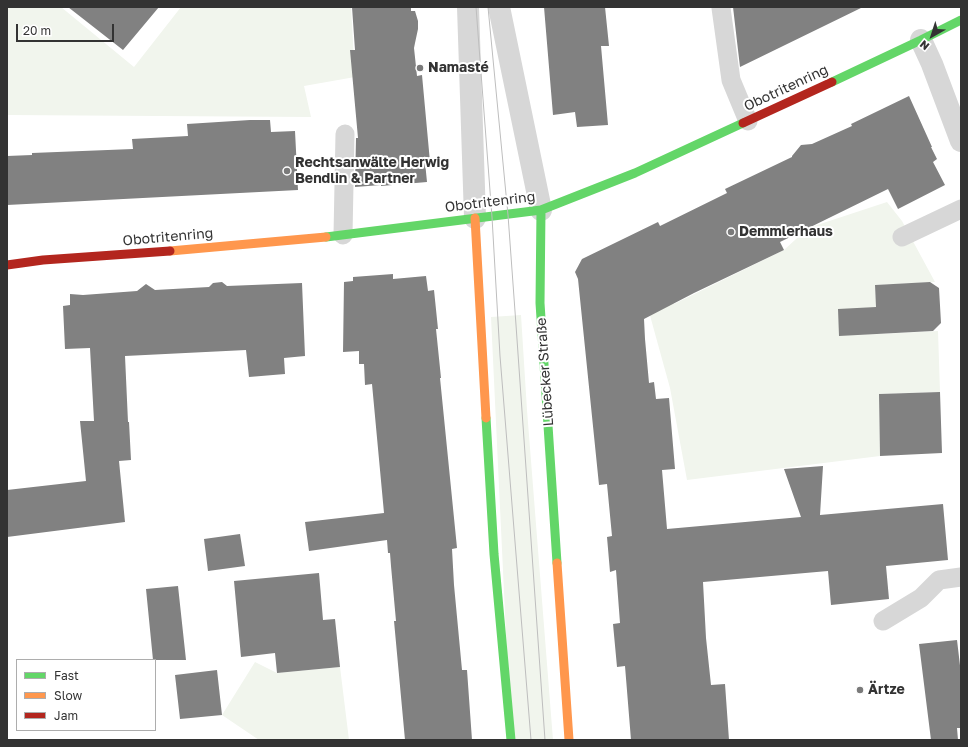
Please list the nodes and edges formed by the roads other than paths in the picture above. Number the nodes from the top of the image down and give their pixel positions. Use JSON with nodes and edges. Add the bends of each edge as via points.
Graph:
{"nodes":[{"id":1,"x":468,"y":7,"type":"edge"},
{"id":2,"x":499,"y":7,"type":"edge"},
{"id":3,"x":721,"y":8,"type":"edge"},
{"id":4,"x":961,"y":20,"type":"edge"},
{"id":5,"x":921,"y":40,"type":"junction"},
{"id":6,"x":748,"y":121,"type":"junction"},
{"id":7,"x":345,"y":134,"type":"dead end"},
{"id":8,"x":961,"y":141,"type":"edge"},
{"id":9,"x":961,"y":209,"type":"edge"},
{"id":10,"x":541,"y":210,"type":"junction"},
{"id":11,"x":475,"y":218,"type":"junction"},
{"id":12,"x":343,"y":235,"type":"junction"},
{"id":13,"x":902,"y":237,"type":"dead end"},
{"id":14,"x":7,"y":265,"type":"edge"},
{"id":15,"x":961,"y":577,"type":"edge"},
{"id":16,"x":883,"y":621,"type":"dead end"},
{"id":17,"x":511,"y":740,"type":"edge"},
{"id":18,"x":569,"y":740,"type":"edge"}],
"edges":[{"from":1,"to":11,"type":"street"},
{"from":2,"to":10,"type":"street","name":"Lübecker Straße"},
{"from":3,"to":6,"type":"lane","via":[[731,80]]},
{"from":4,"to":5,"type":"street","name":"Obotritenring"},
{"from":5,"to":6,"type":"street","name":"Obotritenring"},
{"from":5,"to":8,"type":"street"},
{"from":6,"to":10,"type":"street","name":"Obotritenring","via":[[635,173]]},
{"from":7,"to":12,"type":"lane"},
{"from":9,"to":13,"type":"lane"},
{"from":10,"to":11,"type":"street","name":"Obotritenring"},
{"from":10,"to":18,"type":"street","name":"Lübecker Straße","via":[[540,303]]},
{"from":11,"to":12,"type":"street","name":"Obotritenring"},
{"from":11,"to":17,"type":"street","via":[[494,554]]},
{"from":12,"to":14,"type":"street","name":"Obotritenring"},
{"from":15,"to":16,"type":"lane","via":[[939,580],[921,598]]}]}
